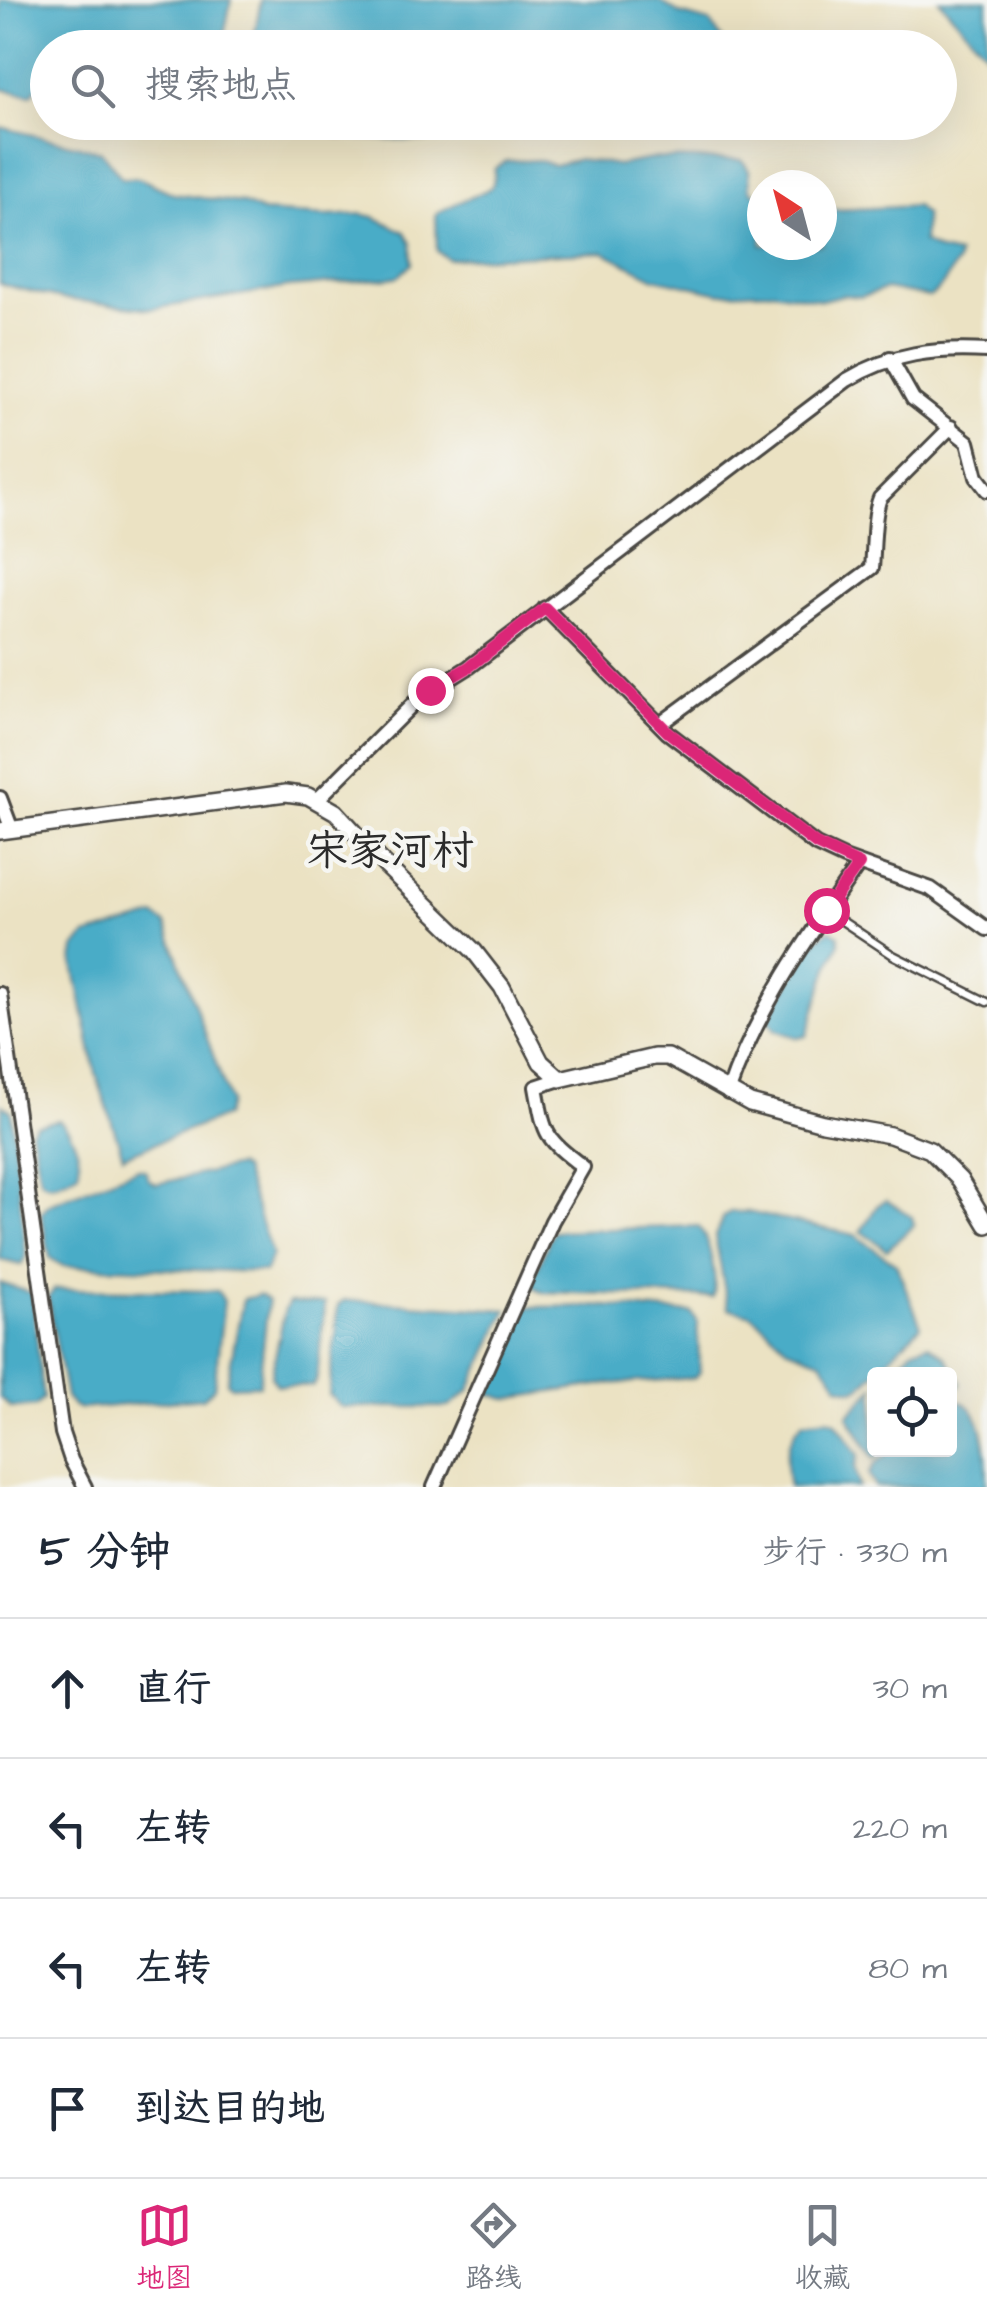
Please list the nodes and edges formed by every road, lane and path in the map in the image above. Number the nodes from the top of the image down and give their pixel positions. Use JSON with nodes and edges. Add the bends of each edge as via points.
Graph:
{"nodes":[{"id":1,"x":987,"y":351,"type":"edge"},
{"id":2,"x":890,"y":358,"type":"junction"},
{"id":3,"x":951,"y":426,"type":"junction"},
{"id":4,"x":987,"y":490,"type":"edge"},
{"id":5,"x":545,"y":608,"type":"junction"},
{"id":6,"x":660,"y":724,"type":"junction"},
{"id":7,"x":0,"y":798,"type":"edge"},
{"id":8,"x":318,"y":800,"type":"junction"},
{"id":9,"x":6,"y":831,"type":"edge"},
{"id":10,"x":859,"y":864,"type":"junction"},
{"id":11,"x":826,"y":910,"type":"junction"},
{"id":12,"x":987,"y":929,"type":"edge"},
{"id":13,"x":0,"y":994,"type":"edge"},
{"id":14,"x":987,"y":1002,"type":"edge"},
{"id":15,"x":560,"y":1079,"type":"junction"},
{"id":16,"x":728,"y":1094,"type":"junction"},
{"id":17,"x":987,"y":1225,"type":"edge"},
{"id":18,"x":85,"y":1487,"type":"edge"},
{"id":19,"x":434,"y":1487,"type":"edge"}],
"edges":[{"from":1,"to":2,"type":"street","via":[[948,348]]},
{"from":2,"to":3,"type":"street","via":[[914,398]]},
{"from":2,"to":5,"type":"street","via":[[846,380]]},
{"from":3,"to":4,"type":"street","via":[[971,446]]},
{"from":3,"to":6,"type":"street","via":[[880,498],[872,568]]},
{"from":5,"to":6,"type":"street"},
{"from":5,"to":8,"type":"street","via":[[418,699]]},
{"from":6,"to":10,"type":"street","via":[[816,844]]},
{"from":7,"to":9,"type":"street"},
{"from":8,"to":9,"type":"street","via":[[286,793]]},
{"from":8,"to":15,"type":"street","via":[[474,951],[502,987],[541,1062]]},
{"from":10,"to":11,"type":"street"},
{"from":10,"to":12,"type":"street","via":[[930,889]]},
{"from":11,"to":14,"type":"lane","via":[[892,955]]},
{"from":11,"to":16,"type":"street","via":[[758,1023]]},
{"from":13,"to":18,"type":"street","via":[[62,1433]]},
{"from":15,"to":16,"type":"street","via":[[668,1057]]},
{"from":15,"to":19,"type":"street","via":[[536,1087],[543,1128],[584,1168],[552,1221]]},
{"from":16,"to":17,"type":"street","via":[[930,1150],[960,1180]]}]}
